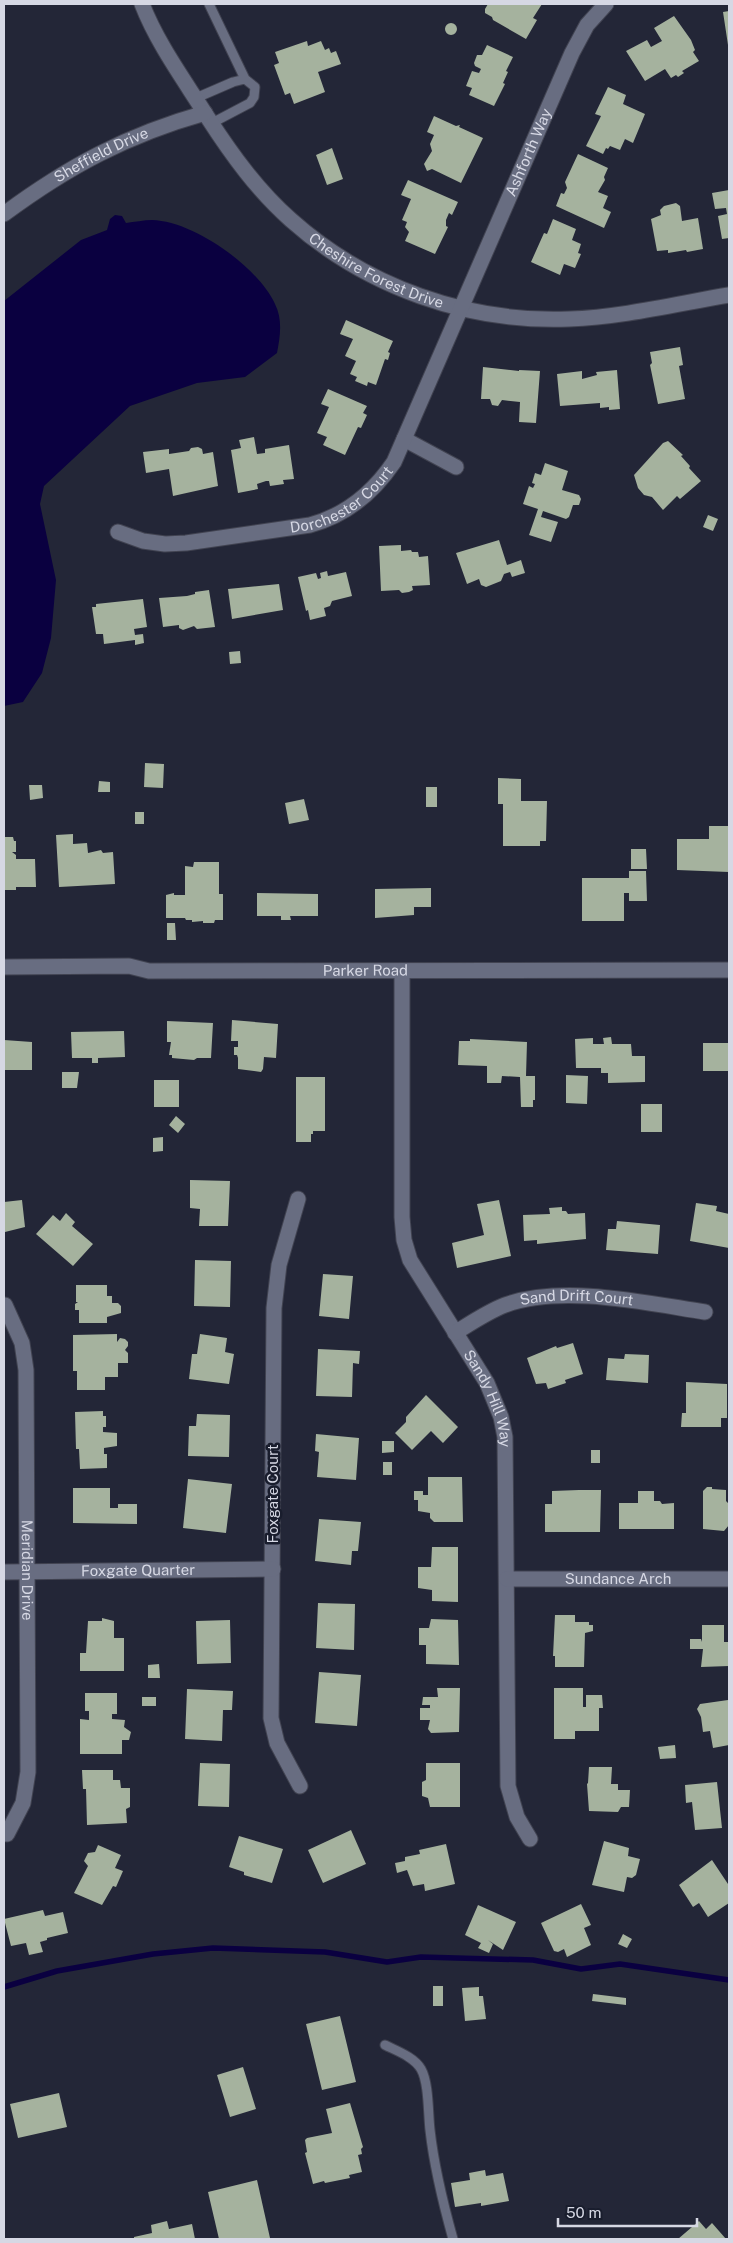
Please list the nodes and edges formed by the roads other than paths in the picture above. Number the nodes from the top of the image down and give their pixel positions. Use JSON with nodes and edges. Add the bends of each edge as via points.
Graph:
{"nodes":[{"id":1,"x":142,"y":4,"type":"edge"},
{"id":2,"x":209,"y":4,"type":"edge"},
{"id":3,"x":606,"y":4,"type":"edge"},
{"id":4,"x":245,"y":79,"type":"junction"},
{"id":5,"x":196,"y":98,"type":"junction"},
{"id":6,"x":209,"y":118,"type":"junction"},
{"id":7,"x":4,"y":214,"type":"edge"},
{"id":8,"x":729,"y":295,"type":"edge"},
{"id":9,"x":462,"y":308,"type":"junction"},
{"id":10,"x":404,"y":439,"type":"junction"},
{"id":11,"x":456,"y":467,"type":"dead end"},
{"id":12,"x":118,"y":532,"type":"dead end"},
{"id":13,"x":4,"y":966,"type":"edge"},
{"id":14,"x":729,"y":970,"type":"edge"},
{"id":15,"x":402,"y":971,"type":"junction"},
{"id":16,"x":298,"y":1199,"type":"dead end"},
{"id":17,"x":5,"y":1305,"type":"dead end"},
{"id":18,"x":705,"y":1312,"type":"dead end"},
{"id":19,"x":455,"y":1333,"type":"junction"},
{"id":20,"x":273,"y":1569,"type":"junction"},
{"id":21,"x":27,"y":1571,"type":"junction"},
{"id":22,"x":4,"y":1572,"type":"edge"},
{"id":23,"x":507,"y":1578,"type":"junction"},
{"id":24,"x":729,"y":1579,"type":"edge"},
{"id":25,"x":300,"y":1786,"type":"dead end"},
{"id":26,"x":7,"y":1834,"type":"dead end"},
{"id":27,"x":530,"y":1839,"type":"dead end"},
{"id":28,"x":385,"y":2045,"type":"dead end"},
{"id":29,"x":452,"y":2239,"type":"edge"}],
"edges":[{"from":1,"to":5,"type":"street","name":"Cheshire Forest Drive","via":[[160,43]]},
{"from":2,"to":4,"type":"lane"},
{"from":3,"to":9,"type":"street","name":"Ashforth Way","via":[[587,26],[572,53]]},
{"from":4,"to":5,"type":"lane"},
{"from":4,"to":6,"type":"lane","via":[[254,87],[250,103]]},
{"from":5,"to":6,"type":"street","name":"Cheshire Forest Drive"},
{"from":6,"to":7,"type":"street","name":"Sheffield Drive","via":[[145,132],[109,148],[73,166]]},
{"from":6,"to":9,"type":"street","name":"Cheshire Forest Drive","via":[[253,181],[290,220],[315,240],[374,277],[431,300]]},
{"from":8,"to":9,"type":"street","name":"Cheshire Forest Drive","via":[[602,317],[567,319],[518,318]]},
{"from":9,"to":10,"type":"street","name":"Dorchester Court"},
{"from":10,"to":11,"type":"street"},
{"from":10,"to":12,"type":"street","name":"Dorchester Court","via":[[383,479],[362,500],[310,526],[165,544],[143,541]]},
{"from":13,"to":15,"type":"street","name":"Parker Road","via":[[128,966],[149,971]]},
{"from":14,"to":15,"type":"street","name":"Parker Road"},
{"from":15,"to":19,"type":"street","name":"Sandy Hill Way","via":[[404,1240],[410,1260]]},
{"from":16,"to":20,"type":"street","name":"Foxgate Court","via":[[279,1265],[274,1308]]},
{"from":17,"to":21,"type":"street","name":"Meridian Drive","via":[[22,1343],[26,1370]]},
{"from":18,"to":19,"type":"street","name":"Sand Drift Court","via":[[583,1296],[544,1297],[503,1306]]},
{"from":19,"to":23,"type":"street","name":"Sandy Hill Way","via":[[487,1383],[501,1417],[505,1437]]},
{"from":20,"to":21,"type":"street","name":"Foxgate Quarter"},
{"from":20,"to":25,"type":"street","name":"Foxgate Court","via":[[271,1718],[277,1743]]},
{"from":21,"to":22,"type":"street","name":"Foxgate Quarter"},
{"from":21,"to":26,"type":"street","name":"Meridian Drive","via":[[28,1772],[23,1803]]},
{"from":23,"to":24,"type":"street","name":"Sundance Arch"},
{"from":23,"to":27,"type":"street","name":"Sandy Hill Way","via":[[508,1786],[517,1817]]},
{"from":28,"to":29,"type":"lane","via":[[421,2069]]}]}
